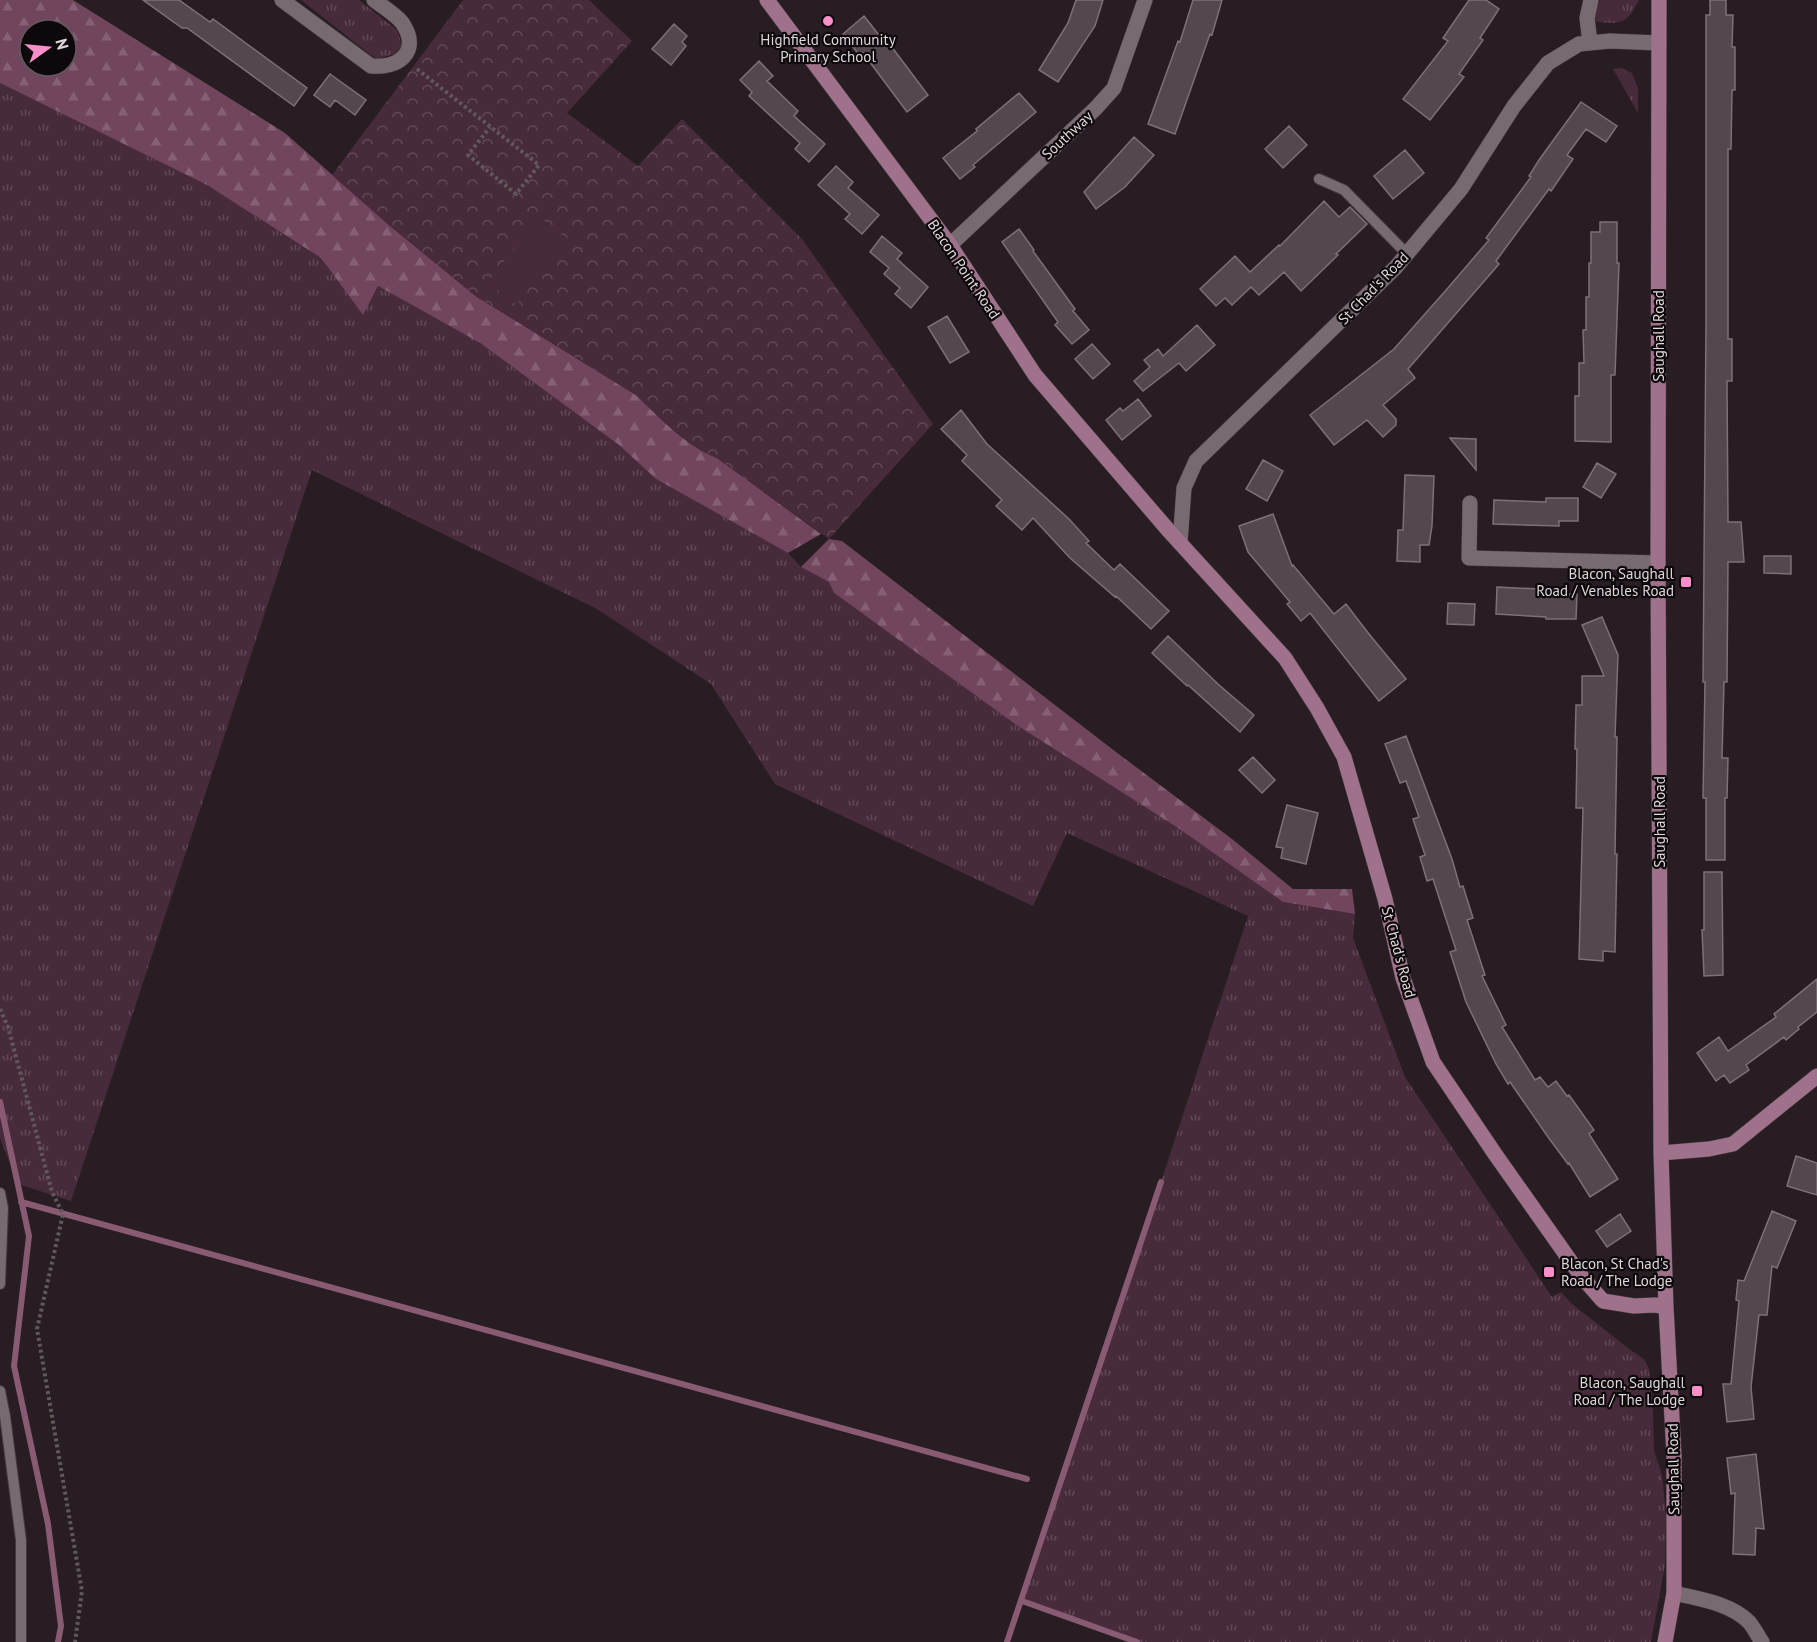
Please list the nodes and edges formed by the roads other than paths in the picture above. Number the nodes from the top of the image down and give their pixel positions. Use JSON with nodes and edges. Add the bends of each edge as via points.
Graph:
{"nodes":[{"id":1,"x":282,"y":0,"type":"edge"},
{"id":2,"x":374,"y":0,"type":"edge"},
{"id":3,"x":767,"y":0,"type":"edge"},
{"id":4,"x":1146,"y":0,"type":"edge"},
{"id":5,"x":1591,"y":0,"type":"edge"},
{"id":6,"x":1659,"y":0,"type":"edge"},
{"id":7,"x":1590,"y":43,"type":"junction"},
{"id":8,"x":1659,"y":43,"type":"junction"},
{"id":9,"x":1319,"y":179,"type":"dead end"},
{"id":10,"x":951,"y":245,"type":"junction"},
{"id":11,"x":1407,"y":254,"type":"junction"},
{"id":12,"x":1470,"y":503,"type":"dead end"},
{"id":13,"x":1169,"y":531,"type":"joint"},
{"id":14,"x":1180,"y":543,"type":"junction"},
{"id":15,"x":1658,"y":563,"type":"junction"},
{"id":16,"x":1817,"y":1077,"type":"edge"},
{"id":17,"x":1661,"y":1153,"type":"junction"},
{"id":18,"x":0,"y":1193,"type":"edge"},
{"id":19,"x":0,"y":1284,"type":"edge"},
{"id":20,"x":1666,"y":1306,"type":"junction"},
{"id":21,"x":0,"y":1391,"type":"edge"},
{"id":22,"x":1674,"y":1593,"type":"junction"},
{"id":23,"x":21,"y":1642,"type":"edge"},
{"id":24,"x":1665,"y":1642,"type":"edge"},
{"id":25,"x":1762,"y":1642,"type":"edge"}],
"edges":[{"from":1,"to":2,"type":"street","via":[[371,66],[384,67],[406,55],[410,42],[403,23]]},
{"from":3,"to":10,"type":"street","name":"Blacon Point Road"},
{"from":4,"to":10,"type":"street","name":"Southway","via":[[1114,87]]},
{"from":5,"to":7,"type":"street","via":[[1587,18]]},
{"from":6,"to":8,"type":"street","name":"Saughall Road"},
{"from":7,"to":8,"type":"street","name":"St Chad's Road"},
{"from":7,"to":11,"type":"street","name":"St Chad's Road","via":[[1579,44],[1548,63],[1514,106],[1461,189]]},
{"from":8,"to":15,"type":"street","name":"Saughall Road"},
{"from":9,"to":11,"type":"lane","via":[[1344,190]]},
{"from":10,"to":13,"type":"street","name":"Blacon Point Road","via":[[1035,375]]},
{"from":11,"to":14,"type":"street","name":"St Chad's Road","via":[[1196,461],[1184,488]]},
{"from":12,"to":15,"type":"street","via":[[1469,558]]},
{"from":13,"to":14,"type":"street","name":"St Chad's Road"},
{"from":14,"to":20,"type":"street","name":"St Chad's Road","via":[[1285,658],[1344,757],[1403,978],[1433,1062],[1581,1276],[1603,1301]]},
{"from":15,"to":17,"type":"street","name":"Saughall Road"},
{"from":16,"to":17,"type":"street","via":[[1733,1144]]},
{"from":17,"to":20,"type":"street","name":"Saughall Road"},
{"from":18,"to":19,"type":"lane"},
{"from":20,"to":22,"type":"street","name":"Saughall Road","via":[[1674,1455]]},
{"from":21,"to":23,"type":"lane","via":[[21,1540]]},
{"from":22,"to":24,"type":"street","name":"Saughall Road"},
{"from":22,"to":25,"type":"street","via":[[1734,1610]]}]}
